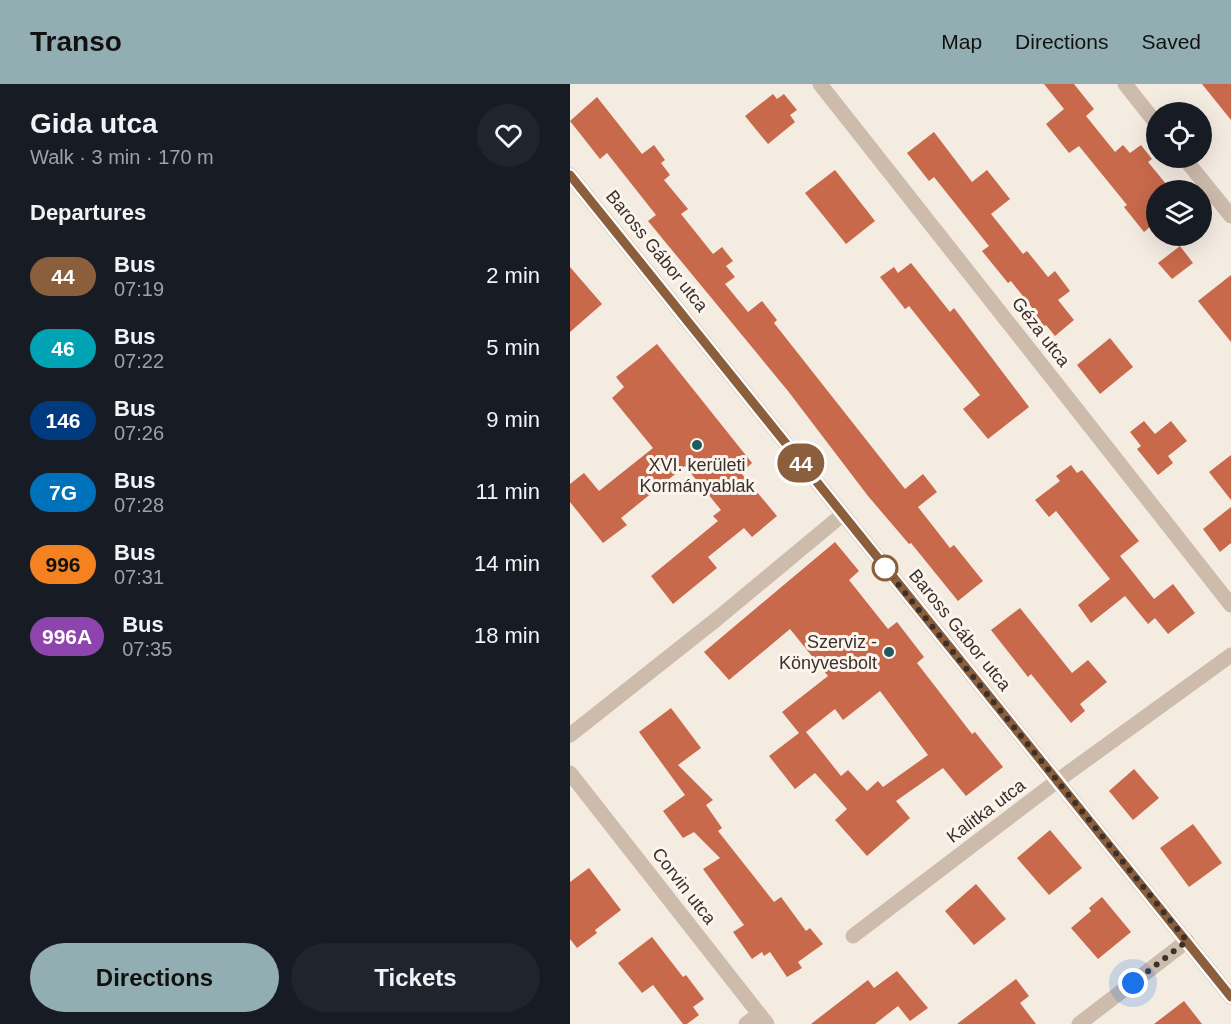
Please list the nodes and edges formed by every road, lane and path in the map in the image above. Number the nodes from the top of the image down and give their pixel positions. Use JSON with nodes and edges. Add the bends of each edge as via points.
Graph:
{"nodes":[{"id":1,"x":820,"y":84,"type":"edge"},
{"id":2,"x":1125,"y":84,"type":"edge"},
{"id":3,"x":1146,"y":110,"type":"edge"},
{"id":4,"x":1192,"y":168,"type":"edge"},
{"id":5,"x":570,"y":175,"type":"edge"},
{"id":6,"x":1231,"y":216,"type":"edge"},
{"id":7,"x":842,"y":515,"type":"junction"},
{"id":8,"x":1231,"y":605,"type":"edge"},
{"id":9,"x":1231,"y":655,"type":"edge"},
{"id":10,"x":570,"y":735,"type":"edge"},
{"id":11,"x":570,"y":772,"type":"edge"},
{"id":12,"x":1057,"y":781,"type":"junction"},
{"id":13,"x":853,"y":936,"type":"dead end"},
{"id":14,"x":1187,"y":941,"type":"junction"},
{"id":15,"x":1231,"y":997,"type":"edge"},
{"id":16,"x":763,"y":1019,"type":"edge"},
{"id":17,"x":746,"y":1024,"type":"edge"},
{"id":18,"x":1079,"y":1024,"type":"edge"}],
"edges":[{"from":1,"to":8,"type":"street","name":"Géza utca"},
{"from":2,"to":3,"type":"street"},
{"from":4,"to":6,"type":"street"},
{"from":5,"to":7,"type":"street","name":"Baross Gábor utca"},
{"from":7,"to":10,"type":"street"},
{"from":7,"to":12,"type":"street","name":"Baross Gábor utca"},
{"from":9,"to":12,"type":"street","name":"Kalitka utca"},
{"from":11,"to":16,"type":"street","name":"Corvin utca"},
{"from":12,"to":13,"type":"street","name":"Kalitka utca"},
{"from":12,"to":14,"type":"street","name":"Baross Gábor utca"},
{"from":14,"to":15,"type":"street","name":"Baross Gábor utca"},
{"from":14,"to":18,"type":"street"},
{"from":16,"to":17,"type":"street"}]}
